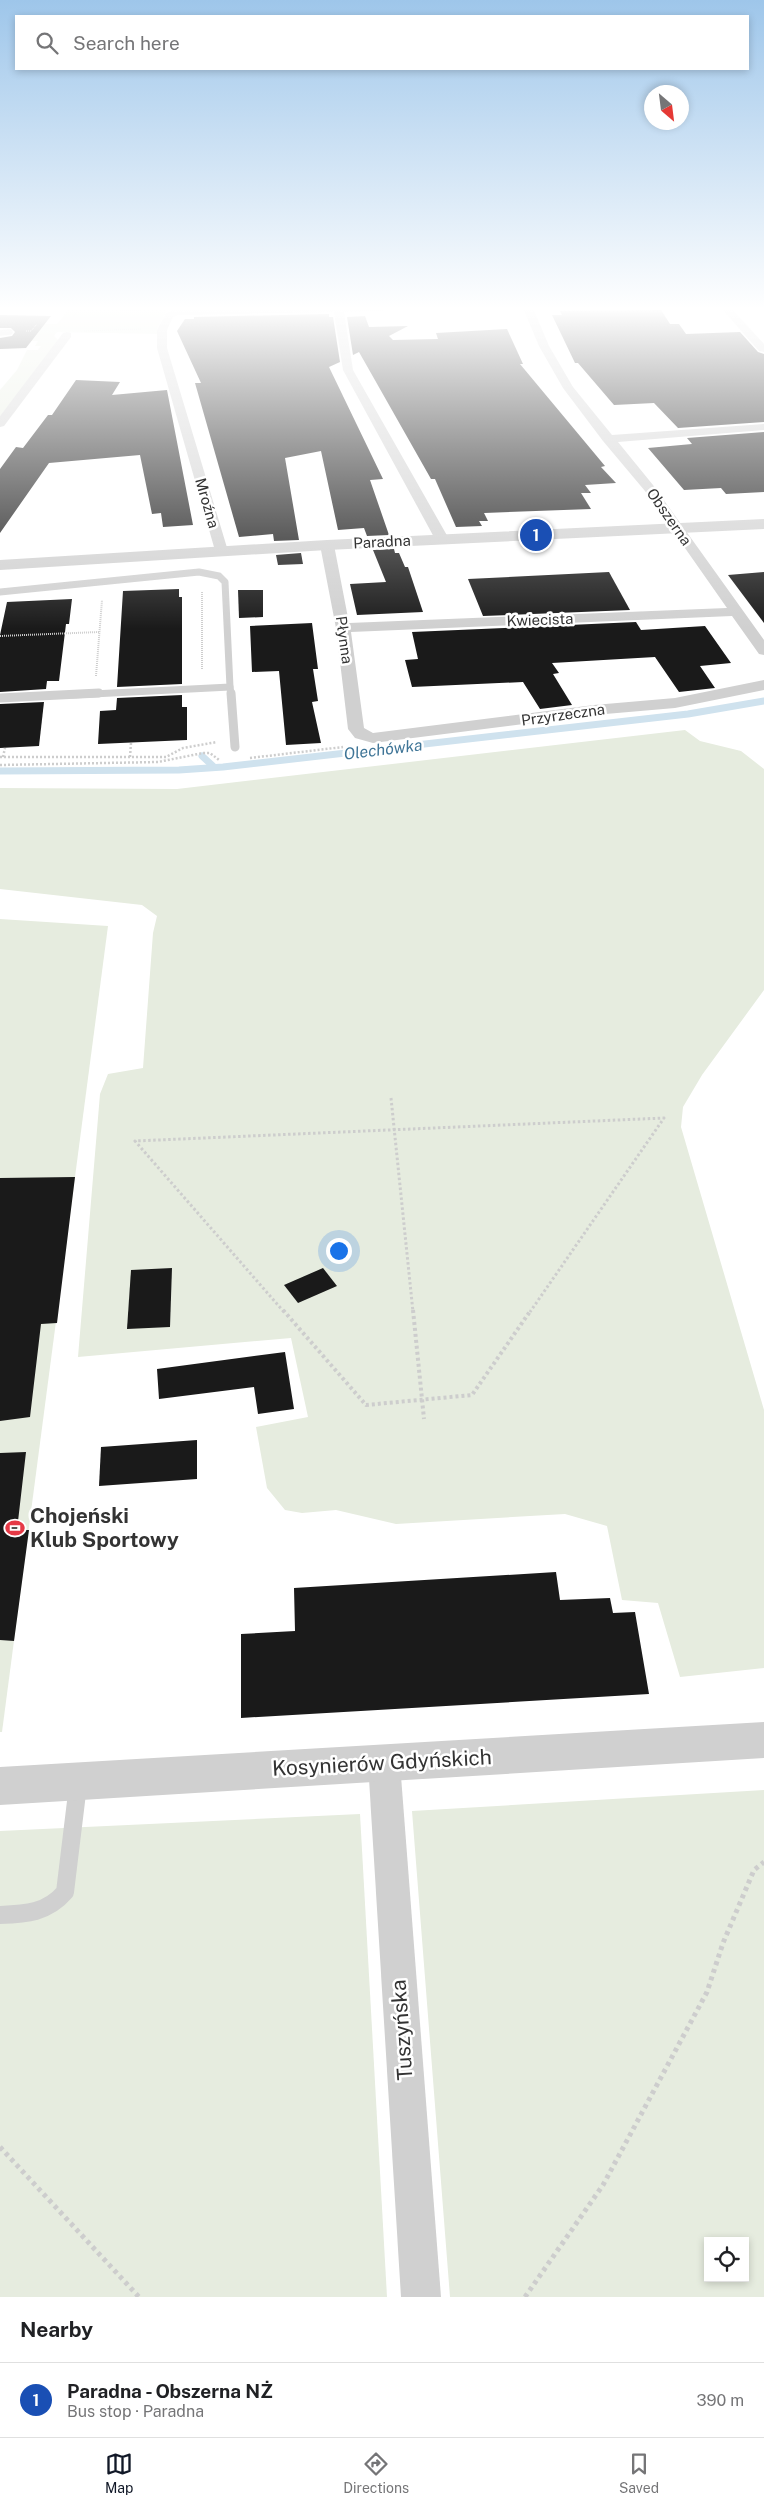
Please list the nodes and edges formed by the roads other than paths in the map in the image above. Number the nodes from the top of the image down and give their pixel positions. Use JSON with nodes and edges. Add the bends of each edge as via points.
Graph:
{"nodes":[{"id":1,"x":181,"y":415,"type":"edge"},
{"id":2,"x":373,"y":415,"type":"edge"},
{"id":3,"x":589,"y":415,"type":"edge"},
{"id":4,"x":764,"y":427,"type":"edge"},
{"id":5,"x":607,"y":439,"type":"junction"},
{"id":6,"x":764,"y":524,"type":"edge"},
{"id":7,"x":678,"y":529,"type":"junction"},
{"id":8,"x":442,"y":539,"type":"junction"},
{"id":9,"x":326,"y":545,"type":"junction"},
{"id":10,"x":220,"y":551,"type":"junction"},
{"id":11,"x":0,"y":565,"type":"edge"},
{"id":12,"x":0,"y":592,"type":"edge"},
{"id":13,"x":736,"y":612,"type":"junction"},
{"id":14,"x":343,"y":628,"type":"junction"},
{"id":15,"x":764,"y":651,"type":"edge"},
{"id":16,"x":764,"y":685,"type":"edge"},
{"id":17,"x":230,"y":687,"type":"junction"},
{"id":18,"x":0,"y":698,"type":"edge"},
{"id":19,"x":361,"y":735,"type":"joint"},
{"id":20,"x":234,"y":744,"type":"road end"},
{"id":21,"x":764,"y":1740,"type":"edge"},
{"id":22,"x":384,"y":1764,"type":"junction"},
{"id":23,"x":79,"y":1781,"type":"junction"},
{"id":24,"x":0,"y":1786,"type":"edge"},
{"id":25,"x":0,"y":1915,"type":"edge"},
{"id":26,"x":421,"y":2297,"type":"edge"}],
"edges":[{"from":1,"to":10,"type":"street","name":"Mroźna"},
{"from":2,"to":8,"type":"street"},
{"from":3,"to":5,"type":"street","name":"Obszerna"},
{"from":4,"to":5,"type":"street"},
{"from":5,"to":7,"type":"street","name":"Obszerna","via":[[649,488]]},
{"from":6,"to":7,"type":"street","name":"Paradna"},
{"from":7,"to":8,"type":"street","name":"Paradna"},
{"from":7,"to":13,"type":"street","name":"Obszerna"},
{"from":8,"to":9,"type":"street","name":"Paradna"},
{"from":9,"to":10,"type":"street","name":"Paradna"},
{"from":9,"to":14,"type":"street","name":"Płynna"},
{"from":10,"to":11,"type":"street","name":"Paradna"},
{"from":12,"to":17,"type":"lane","via":[[199,572],[219,576],[225,582]]},
{"from":13,"to":14,"type":"street","name":"Kwiecista"},
{"from":13,"to":15,"type":"street","name":"Obszerna"},
{"from":14,"to":19,"type":"street","name":"Płynna","via":[[356,729]]},
{"from":16,"to":19,"type":"street","name":"Przyrzeczna","via":[[675,703],[373,738]]},
{"from":17,"to":18,"type":"lane"},
{"from":17,"to":20,"type":"lane"},
{"from":21,"to":22,"type":"street","name":"Kosynierów Gdyńskich"},
{"from":22,"to":23,"type":"street","name":"Kosynierów Gdyńskich"},
{"from":22,"to":26,"type":"street","name":"Tuszyńska"},
{"from":23,"to":24,"type":"street","name":"Kosynierów Gdyńskich"},
{"from":23,"to":25,"type":"lane","via":[[65,1892],[56,1904],[30,1914]]}]}
